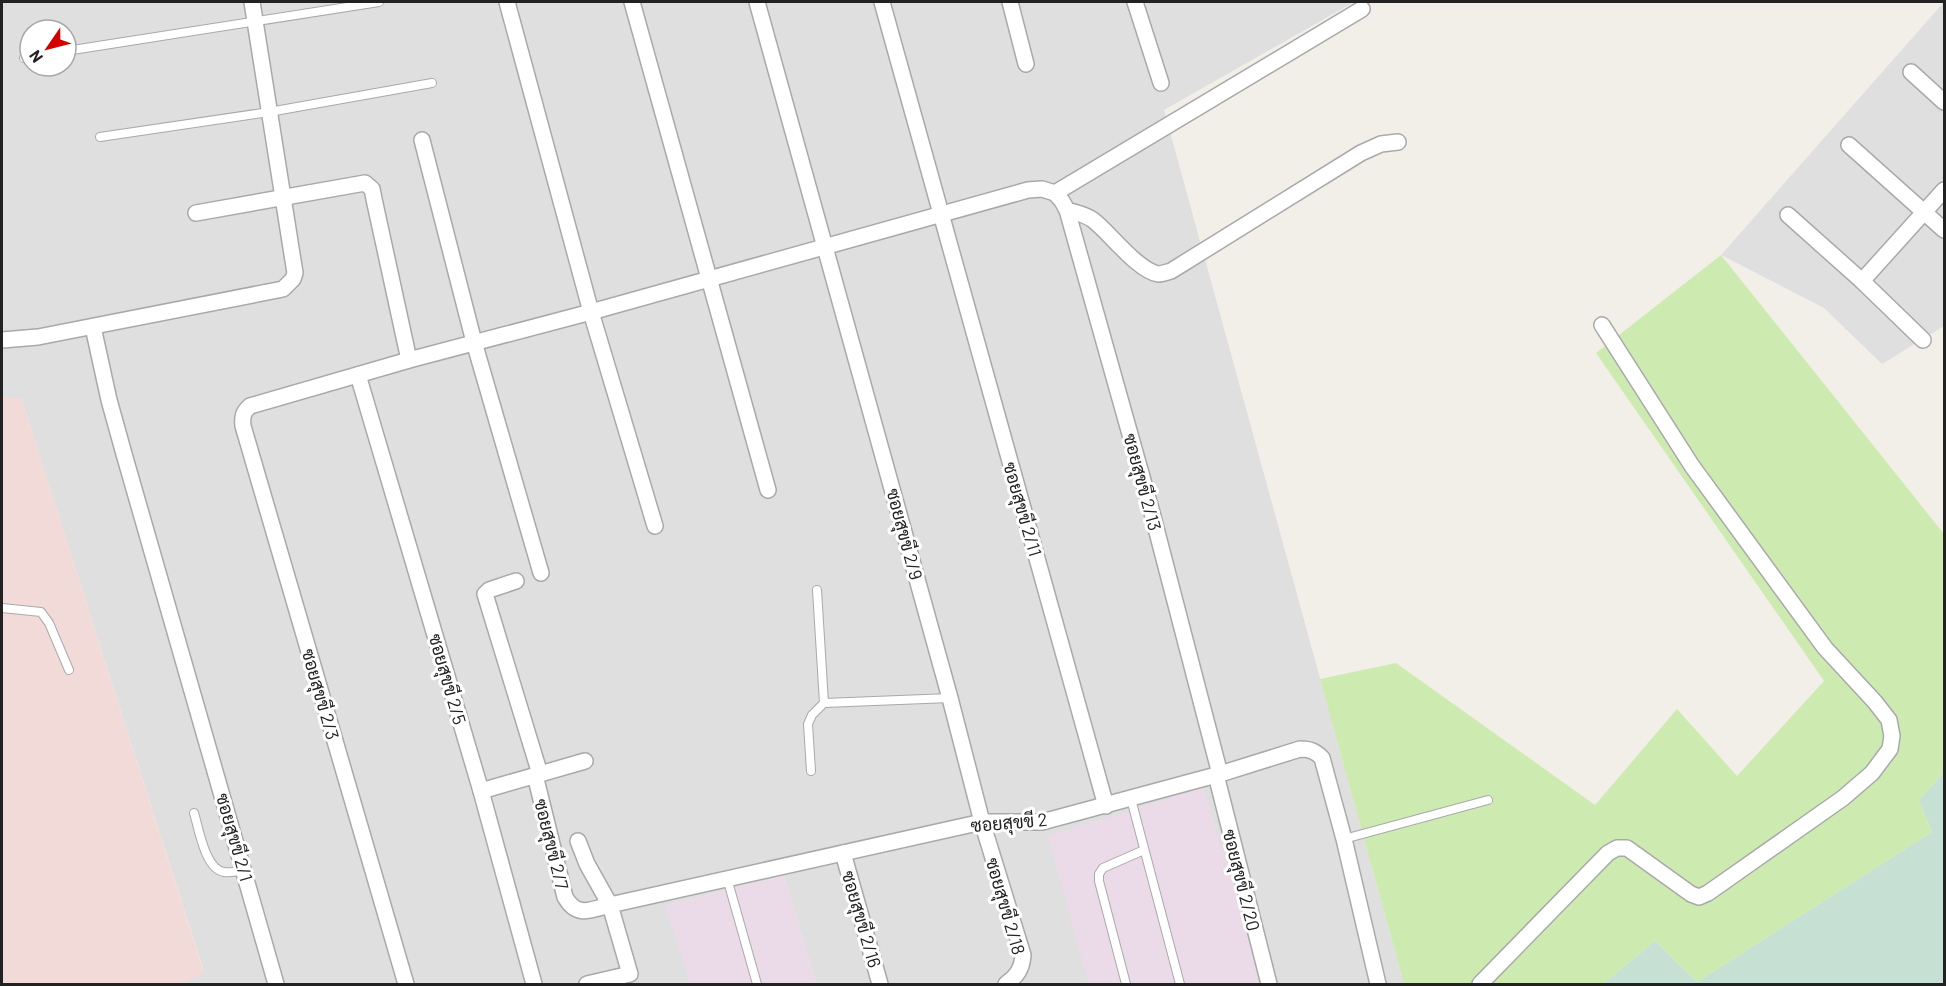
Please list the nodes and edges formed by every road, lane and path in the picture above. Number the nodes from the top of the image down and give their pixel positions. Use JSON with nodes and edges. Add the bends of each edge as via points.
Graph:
{"nodes":[{"id":1,"x":252,"y":2,"type":"edge"},
{"id":2,"x":379,"y":2,"type":"edge"},
{"id":3,"x":507,"y":2,"type":"edge"},
{"id":4,"x":632,"y":2,"type":"edge"},
{"id":5,"x":757,"y":2,"type":"edge"},
{"id":6,"x":882,"y":2,"type":"edge"},
{"id":7,"x":1010,"y":2,"type":"edge"},
{"id":8,"x":1135,"y":2,"type":"edge"},
{"id":9,"x":1362,"y":9,"type":"dead end"},
{"id":10,"x":255,"y":22,"type":"junction"},
{"id":11,"x":78,"y":49,"type":"edge"},
{"id":12,"x":1026,"y":64,"type":"dead end"},
{"id":13,"x":1911,"y":72,"type":"dead end"},
{"id":14,"x":432,"y":83,"type":"dead end"},
{"id":15,"x":1161,"y":83,"type":"dead end"},
{"id":16,"x":1944,"y":102,"type":"edge"},
{"id":17,"x":269,"y":112,"type":"junction"},
{"id":18,"x":100,"y":137,"type":"dead end"},
{"id":19,"x":422,"y":140,"type":"dead end"},
{"id":20,"x":1398,"y":142,"type":"dead end"},
{"id":21,"x":1850,"y":145,"type":"dead end"},
{"id":22,"x":1944,"y":190,"type":"edge"},
{"id":23,"x":1055,"y":193,"type":"junction"},
{"id":24,"x":284,"y":199,"type":"junction"},
{"id":25,"x":1067,"y":210,"type":"junction"},
{"id":26,"x":1924,"y":212,"type":"junction"},
{"id":27,"x":196,"y":213,"type":"dead end"},
{"id":28,"x":941,"y":213,"type":"junction"},
{"id":29,"x":1788,"y":215,"type":"dead end"},
{"id":30,"x":1944,"y":230,"type":"edge"},
{"id":31,"x":825,"y":246,"type":"junction"},
{"id":32,"x":708,"y":279,"type":"junction"},
{"id":33,"x":1862,"y":281,"type":"junction"},
{"id":34,"x":591,"y":312,"type":"junction"},
{"id":35,"x":1602,"y":325,"type":"dead end"},
{"id":36,"x":93,"y":327,"type":"junction"},
{"id":37,"x":2,"y":340,"type":"edge"},
{"id":38,"x":1923,"y":340,"type":"dead end"},
{"id":39,"x":474,"y":342,"type":"junction"},
{"id":40,"x":409,"y":360,"type":"junction"},
{"id":41,"x":358,"y":375,"type":"junction"},
{"id":42,"x":768,"y":490,"type":"dead end"},
{"id":43,"x":655,"y":526,"type":"dead end"},
{"id":44,"x":541,"y":573,"type":"dead end"},
{"id":45,"x":516,"y":581,"type":"dead end"},
{"id":46,"x":817,"y":590,"type":"dead end"},
{"id":47,"x":2,"y":608,"type":"edge"},
{"id":48,"x":69,"y":670,"type":"dead end"},
{"id":49,"x":950,"y":698,"type":"junction"},
{"id":50,"x":824,"y":703,"type":"junction"},
{"id":51,"x":585,"y":761,"type":"dead end"},
{"id":52,"x":811,"y":771,"type":"dead end"},
{"id":53,"x":537,"y":775,"type":"junction"},
{"id":54,"x":1218,"y":775,"type":"junction"},
{"id":55,"x":481,"y":791,"type":"junction"},
{"id":56,"x":1131,"y":799,"type":"junction"},
{"id":57,"x":1488,"y":800,"type":"dead end"},
{"id":58,"x":1106,"y":806,"type":"junction"},
{"id":59,"x":194,"y":813,"type":"dead end"},
{"id":60,"x":982,"y":822,"type":"junction"},
{"id":61,"x":1344,"y":839,"type":"junction"},
{"id":62,"x":578,"y":841,"type":"dead end"},
{"id":63,"x":1144,"y":850,"type":"junction"},
{"id":64,"x":843,"y":853,"type":"junction"},
{"id":65,"x":244,"y":871,"type":"junction"},
{"id":66,"x":727,"y":879,"type":"junction"},
{"id":67,"x":610,"y":905,"type":"junction"},
{"id":68,"x":631,"y":979,"type":"edge"},
{"id":69,"x":276,"y":984,"type":"edge"},
{"id":70,"x":406,"y":984,"type":"edge"},
{"id":71,"x":534,"y":984,"type":"edge"},
{"id":72,"x":587,"y":984,"type":"edge"},
{"id":73,"x":757,"y":984,"type":"edge"},
{"id":74,"x":880,"y":984,"type":"edge"},
{"id":75,"x":1006,"y":984,"type":"edge"},
{"id":76,"x":1126,"y":984,"type":"edge"},
{"id":77,"x":1180,"y":984,"type":"edge"},
{"id":78,"x":1269,"y":984,"type":"edge"},
{"id":79,"x":1378,"y":984,"type":"edge"},
{"id":80,"x":1480,"y":984,"type":"edge"}],
"edges":[{"from":1,"to":10,"type":"street"},
{"from":2,"to":10,"type":"lane"},
{"from":3,"to":34,"type":"street"},
{"from":4,"to":32,"type":"street"},
{"from":5,"to":31,"type":"street","name":"ซอยสุขขี 2/9"},
{"from":6,"to":28,"type":"street","name":"ซอยสุขขี 2/11"},
{"from":7,"to":12,"type":"street"},
{"from":8,"to":15,"type":"street"},
{"from":9,"to":23,"type":"street"},
{"from":10,"to":11,"type":"lane"},
{"from":10,"to":17,"type":"street"},
{"from":13,"to":16,"type":"street"},
{"from":14,"to":17,"type":"lane"},
{"from":17,"to":18,"type":"lane"},
{"from":17,"to":24,"type":"street"},
{"from":19,"to":39,"type":"street"},
{"from":20,"to":25,"type":"street","via":[[1380,144],[1361,153],[1181,266],[1160,274],[1135,260],[1094,220]]},
{"from":21,"to":26,"type":"street"},
{"from":22,"to":26,"type":"street"},
{"from":23,"to":25,"type":"street","name":"ซอยสุขขี 2/13"},
{"from":23,"to":28,"type":"street","via":[[1028,190]]},
{"from":24,"to":27,"type":"street"},
{"from":24,"to":36,"type":"street","via":[[295,273],[283,289]]},
{"from":24,"to":40,"type":"street","via":[[365,183],[372,189]]},
{"from":25,"to":54,"type":"street","name":"ซอยสุขขี 2/13","via":[[1151,508]]},
{"from":26,"to":30,"type":"street"},
{"from":26,"to":33,"type":"street"},
{"from":28,"to":31,"type":"street"},
{"from":28,"to":58,"type":"street","name":"ซอยสุขขี 2/11"},
{"from":29,"to":33,"type":"street"},
{"from":31,"to":32,"type":"street"},
{"from":31,"to":49,"type":"street","name":"ซอยสุขขี 2/9"},
{"from":32,"to":34,"type":"street"},
{"from":32,"to":42,"type":"street"},
{"from":33,"to":38,"type":"street"},
{"from":34,"to":39,"type":"street"},
{"from":34,"to":43,"type":"street"},
{"from":35,"to":80,"type":"street","via":[[1692,466],[1825,648],[1889,720],[1890,749],[1872,773],[1843,798],[1699,897],[1627,848],[1608,853]]},
{"from":36,"to":37,"type":"street"},
{"from":36,"to":65,"type":"street","name":"ซอยสุขขี 2/1","via":[[109,400]]},
{"from":39,"to":40,"type":"street"},
{"from":39,"to":44,"type":"street"},
{"from":40,"to":41,"type":"street"},
{"from":41,"to":55,"type":"street","name":"ซอยสุขขี 2/5"},
{"from":41,"to":70,"type":"street","name":"ซอยสุขขี 2/3","via":[[250,406],[243,414],[243,426]]},
{"from":45,"to":53,"type":"street","via":[[485,594]]},
{"from":46,"to":50,"type":"lane"},
{"from":47,"to":48,"type":"lane","via":[[41,612]]},
{"from":49,"to":50,"type":"lane"},
{"from":49,"to":60,"type":"street","name":"ซอยสุขขี 2/9"},
{"from":50,"to":52,"type":"lane","via":[[808,724]]},
{"from":51,"to":53,"type":"street"},
{"from":53,"to":55,"type":"street"},
{"from":53,"to":67,"type":"street","name":"ซอยสุขขี 2/7","via":[[565,897],[580,912]]},
{"from":54,"to":56,"type":"street","name":"ซอยสุขขี 2"},
{"from":54,"to":61,"type":"street","name":"ซอยสุขขี 2","via":[[1300,749],[1315,751],[1322,758]]},
{"from":54,"to":78,"type":"street","name":"ซอยสุขขี 2/20"},
{"from":55,"to":71,"type":"street","name":"ซอยสุขขี 2/5"},
{"from":56,"to":58,"type":"street","name":"ซอยสุขขี 2"},
{"from":56,"to":63,"type":"lane"},
{"from":57,"to":61,"type":"lane"},
{"from":58,"to":60,"type":"street","name":"ซอยสุขขี 2","via":[[1042,822]]},
{"from":59,"to":65,"type":"lane","via":[[208,859],[215,868],[224,872]]},
{"from":60,"to":64,"type":"street","name":"ซอยสุขขี 2"},
{"from":60,"to":75,"type":"street","name":"ซอยสุขขี 2/18","via":[[1023,955],[1022,966]]},
{"from":61,"to":79,"type":"street","name":"ซอยสุขขี 2"},
{"from":62,"to":67,"type":"street"},
{"from":63,"to":76,"type":"lane","via":[[1103,868],[1099,874]]},
{"from":63,"to":77,"type":"lane"},
{"from":64,"to":66,"type":"street","name":"ซอยสุขขี 2"},
{"from":64,"to":74,"type":"street","name":"ซอยสุขขี 2/16"},
{"from":65,"to":69,"type":"street","name":"ซอยสุขขี 2/1"},
{"from":66,"to":67,"type":"street","name":"ซอยสุขขี 2"},
{"from":66,"to":73,"type":"lane"},
{"from":67,"to":68,"type":"street"},
{"from":68,"to":72,"type":"street"}]}
